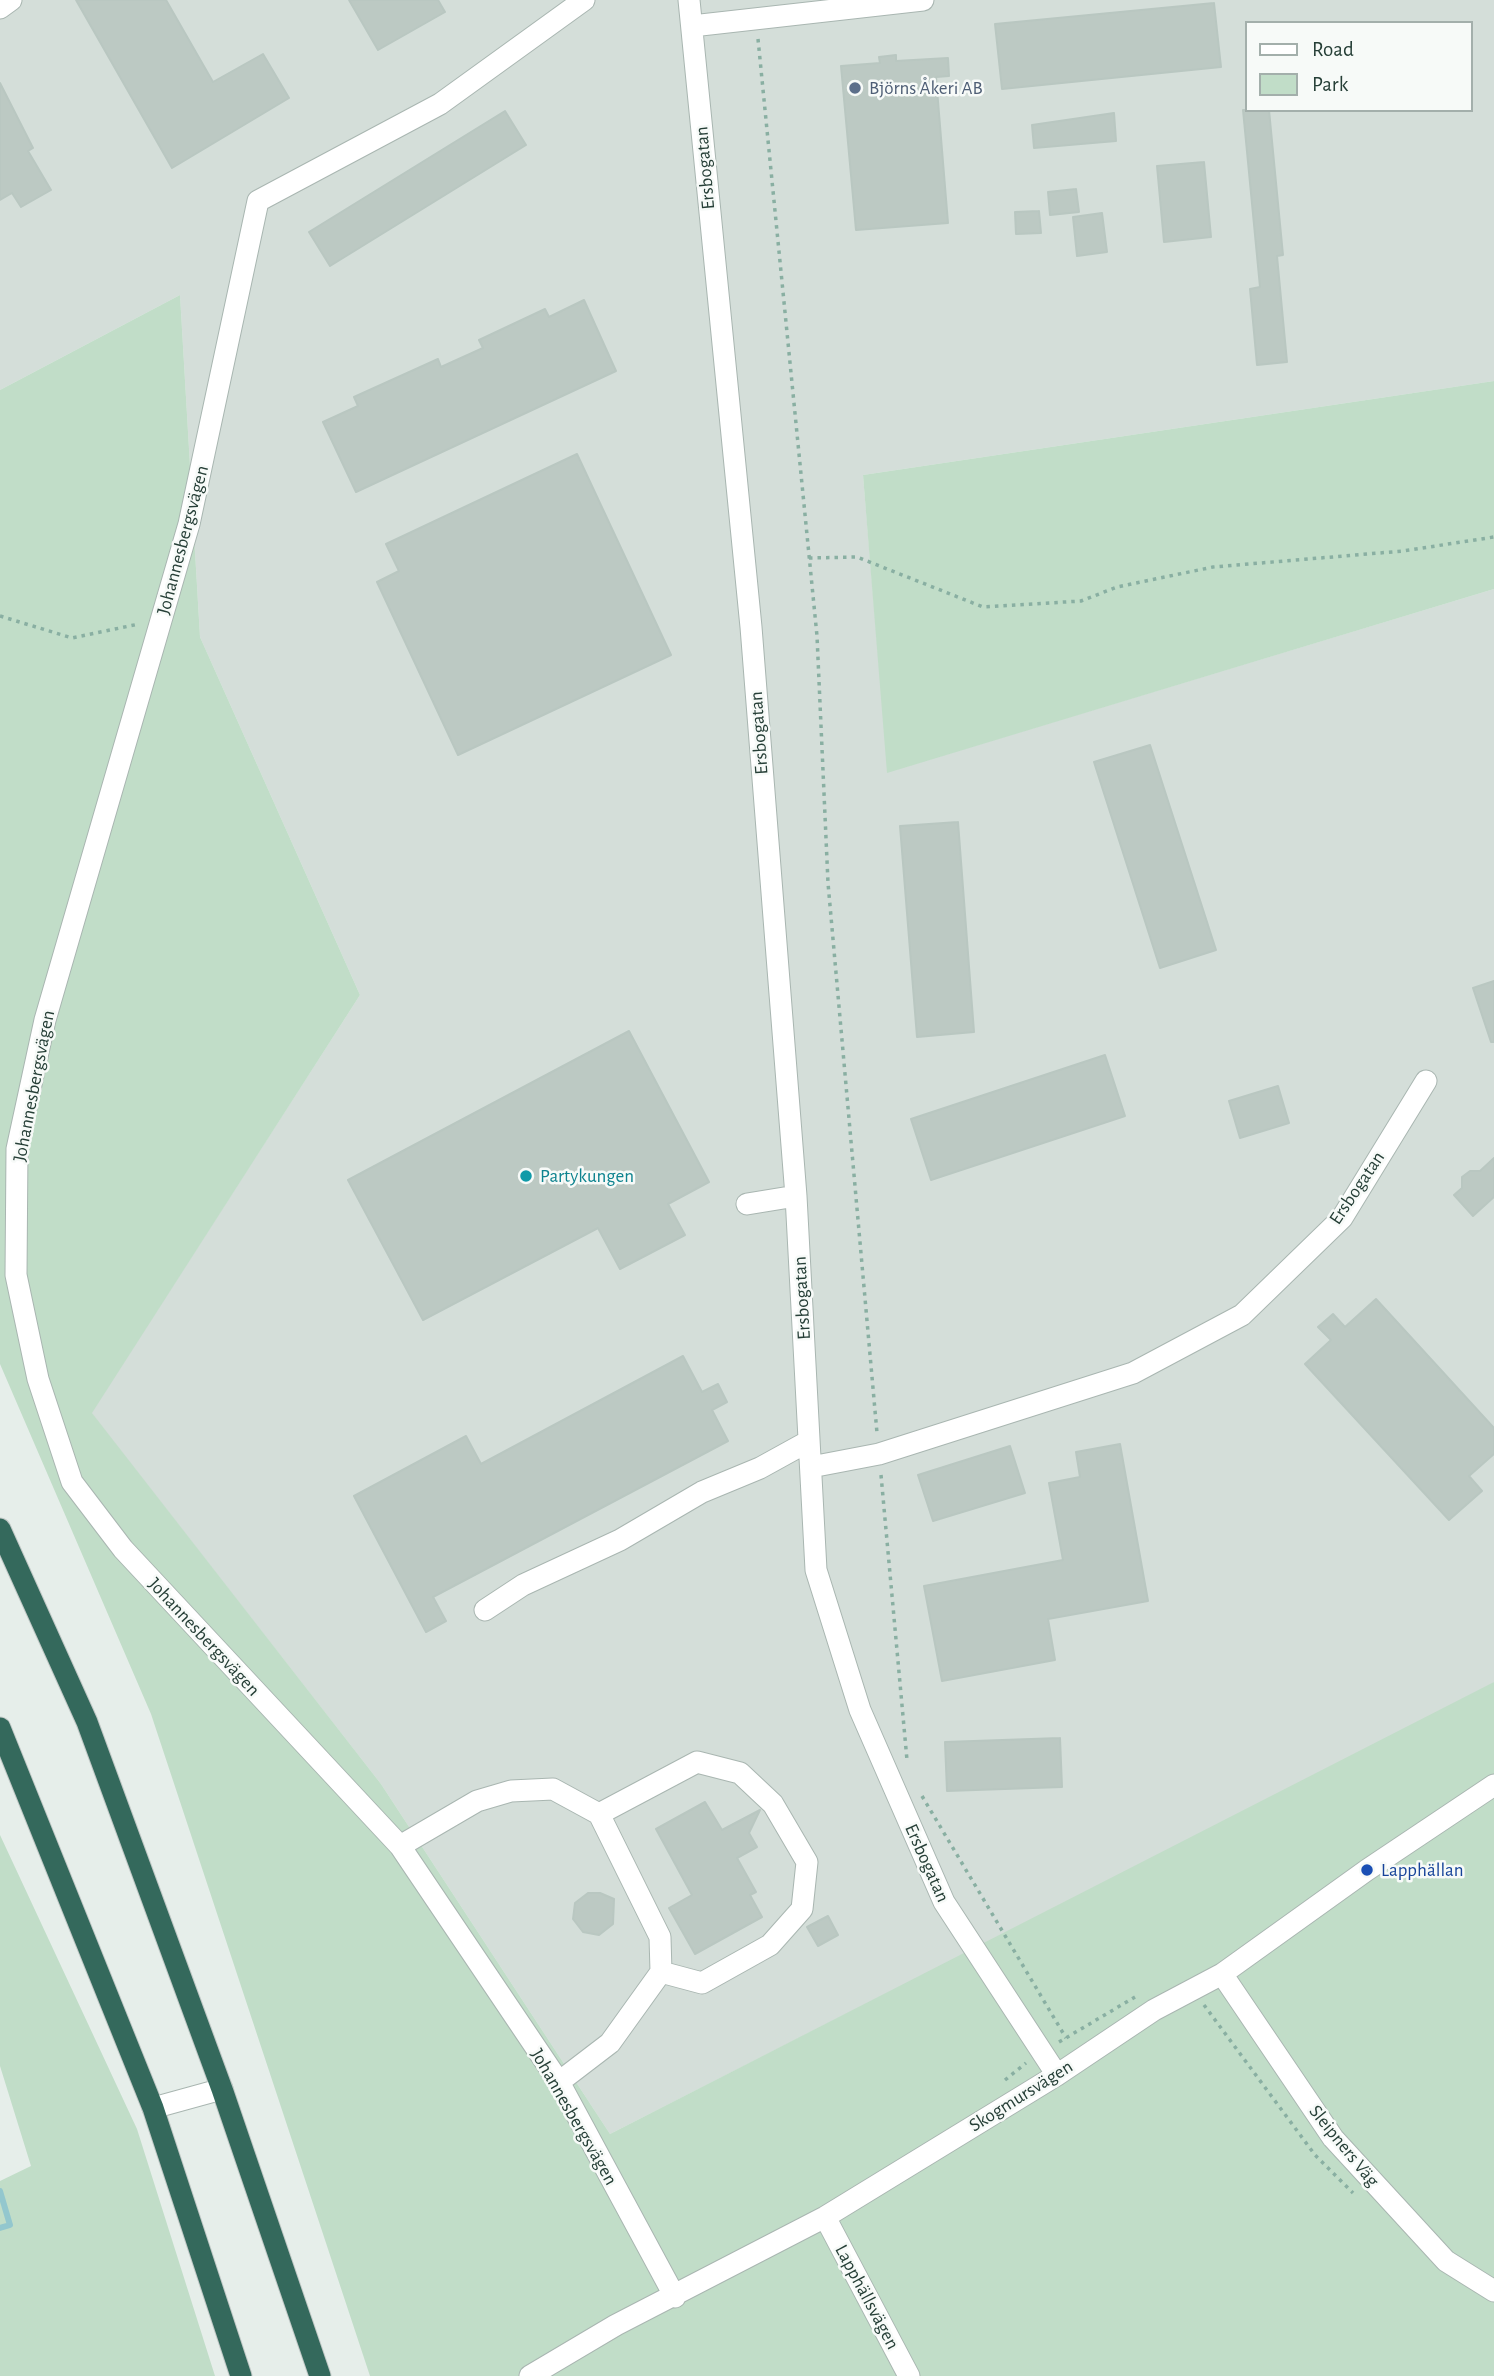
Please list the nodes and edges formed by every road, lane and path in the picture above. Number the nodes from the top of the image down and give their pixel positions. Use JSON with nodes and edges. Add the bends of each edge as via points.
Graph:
{"nodes":[{"id":1,"x":11,"y":0,"type":"edge"},
{"id":2,"x":584,"y":0,"type":"edge"},
{"id":3,"x":689,"y":0,"type":"edge"},
{"id":4,"x":923,"y":0,"type":"edge"},
{"id":5,"x":0,"y":8,"type":"edge"},
{"id":6,"x":756,"y":17,"type":"junction"},
{"id":7,"x":692,"y":26,"type":"junction"},
{"id":8,"x":1494,"y":537,"type":"edge"},
{"id":9,"x":809,"y":558,"type":"junction"},
{"id":10,"x":0,"y":615,"type":"edge"},
{"id":11,"x":162,"y":620,"type":"junction"},
{"id":12,"x":1426,"y":1081,"type":"dead end"},
{"id":13,"x":796,"y":1196,"type":"junction"},
{"id":14,"x":747,"y":1204,"type":"dead end"},
{"id":15,"x":809,"y":1441,"type":"junction"},
{"id":16,"x":879,"y":1454,"type":"junction"},
{"id":17,"x":811,"y":1467,"type":"junction"},
{"id":18,"x":0,"y":1529,"type":"edge"},
{"id":19,"x":485,"y":1610,"type":"dead end"},
{"id":20,"x":0,"y":1728,"type":"edge"},
{"id":21,"x":908,"y":1772,"type":"dead end"},
{"id":22,"x":1494,"y":1785,"type":"edge"},
{"id":23,"x":922,"y":1795,"type":"dead end"},
{"id":24,"x":599,"y":1814,"type":"junction"},
{"id":25,"x":400,"y":1846,"type":"junction"},
{"id":26,"x":661,"y":1972,"type":"junction"},
{"id":27,"x":1222,"y":1974,"type":"junction"},
{"id":28,"x":1066,"y":2038,"type":"dead end"},
{"id":29,"x":1057,"y":2075,"type":"junction"},
{"id":30,"x":559,"y":2082,"type":"junction"},
{"id":31,"x":222,"y":2089,"type":"junction"},
{"id":32,"x":153,"y":2108,"type":"junction"},
{"id":33,"x":825,"y":2217,"type":"junction"},
{"id":34,"x":1494,"y":2291,"type":"edge"},
{"id":35,"x":675,"y":2297,"type":"junction"},
{"id":36,"x":241,"y":2376,"type":"edge"},
{"id":37,"x":320,"y":2376,"type":"edge"},
{"id":38,"x":530,"y":2376,"type":"edge"},
{"id":39,"x":909,"y":2376,"type":"edge"}],
"edges":[{"from":1,"to":5,"type":"street"},
{"from":2,"to":11,"type":"street","name":"Johannesbergsvägen","via":[[440,104],[258,201],[217,406]]},
{"from":3,"to":7,"type":"street","name":"Ersbogatan"},
{"from":4,"to":6,"type":"street"},
{"from":6,"to":7,"type":"street"},
{"from":6,"to":9,"type":"path"},
{"from":7,"to":13,"type":"street","name":"Ersbogatan","via":[[751,627]]},
{"from":8,"to":9,"type":"path","via":[[1403,551],[1213,567],[1117,587],[1081,601],[983,607],[857,557]]},
{"from":9,"to":16,"type":"path","via":[[828,883]]},
{"from":10,"to":11,"type":"path","via":[[72,638]]},
{"from":11,"to":25,"type":"street","name":"Johannesbergsvägen","via":[[45,1020],[17,1149],[16,1275],[38,1379],[72,1482],[122,1549]]},
{"from":12,"to":16,"type":"street","name":"Ersbogatan","via":[[1342,1218],[1242,1315],[1133,1373]]},
{"from":13,"to":14,"type":"street"},
{"from":13,"to":15,"type":"street","name":"Ersbogatan"},
{"from":15,"to":17,"type":"street","name":"Ersbogatan"},
{"from":15,"to":19,"type":"street","via":[[523,1585]]},
{"from":16,"to":17,"type":"street","name":"Ersbogatan"},
{"from":16,"to":21,"type":"path"},
{"from":17,"to":29,"type":"street","name":"Ersbogatan","via":[[816,1570],[860,1710],[944,1902]]},
{"from":18,"to":31,"type":"highway","via":[[87,1722]]},
{"from":20,"to":32,"type":"highway"},
{"from":22,"to":27,"type":"street","name":"Skogmursvägen"},
{"from":23,"to":28,"type":"path"},
{"from":24,"to":25,"type":"street","via":[[553,1789],[511,1791],[477,1801]]},
{"from":24,"to":26,"type":"street","via":[[660,1937]]},
{"from":24,"to":26,"type":"street","via":[[696,1762],[740,1773],[773,1804],[807,1862],[802,1909],[770,1945],[702,1983]]},
{"from":25,"to":30,"type":"street","name":"Johannesbergsvägen"},
{"from":26,"to":30,"type":"street","via":[[610,2043]]},
{"from":27,"to":29,"type":"street","name":"Skogmursvägen","via":[[1154,2010]]},
{"from":27,"to":34,"type":"street","name":"Sleipners Väg","via":[[1332,2138],[1446,2262]]},
{"from":29,"to":33,"type":"street","name":"Skogmursvägen"},
{"from":30,"to":35,"type":"street","name":"Johannesbergsvägen"},
{"from":31,"to":32,"type":"street"},
{"from":31,"to":37,"type":"highway"},
{"from":32,"to":36,"type":"highway"},
{"from":33,"to":35,"type":"street","name":"Skogmursvägen"},
{"from":33,"to":39,"type":"street","name":"Lapphällsvägen"},
{"from":35,"to":38,"type":"street","name":"Skogmursvägen","via":[[616,2325]]}]}
